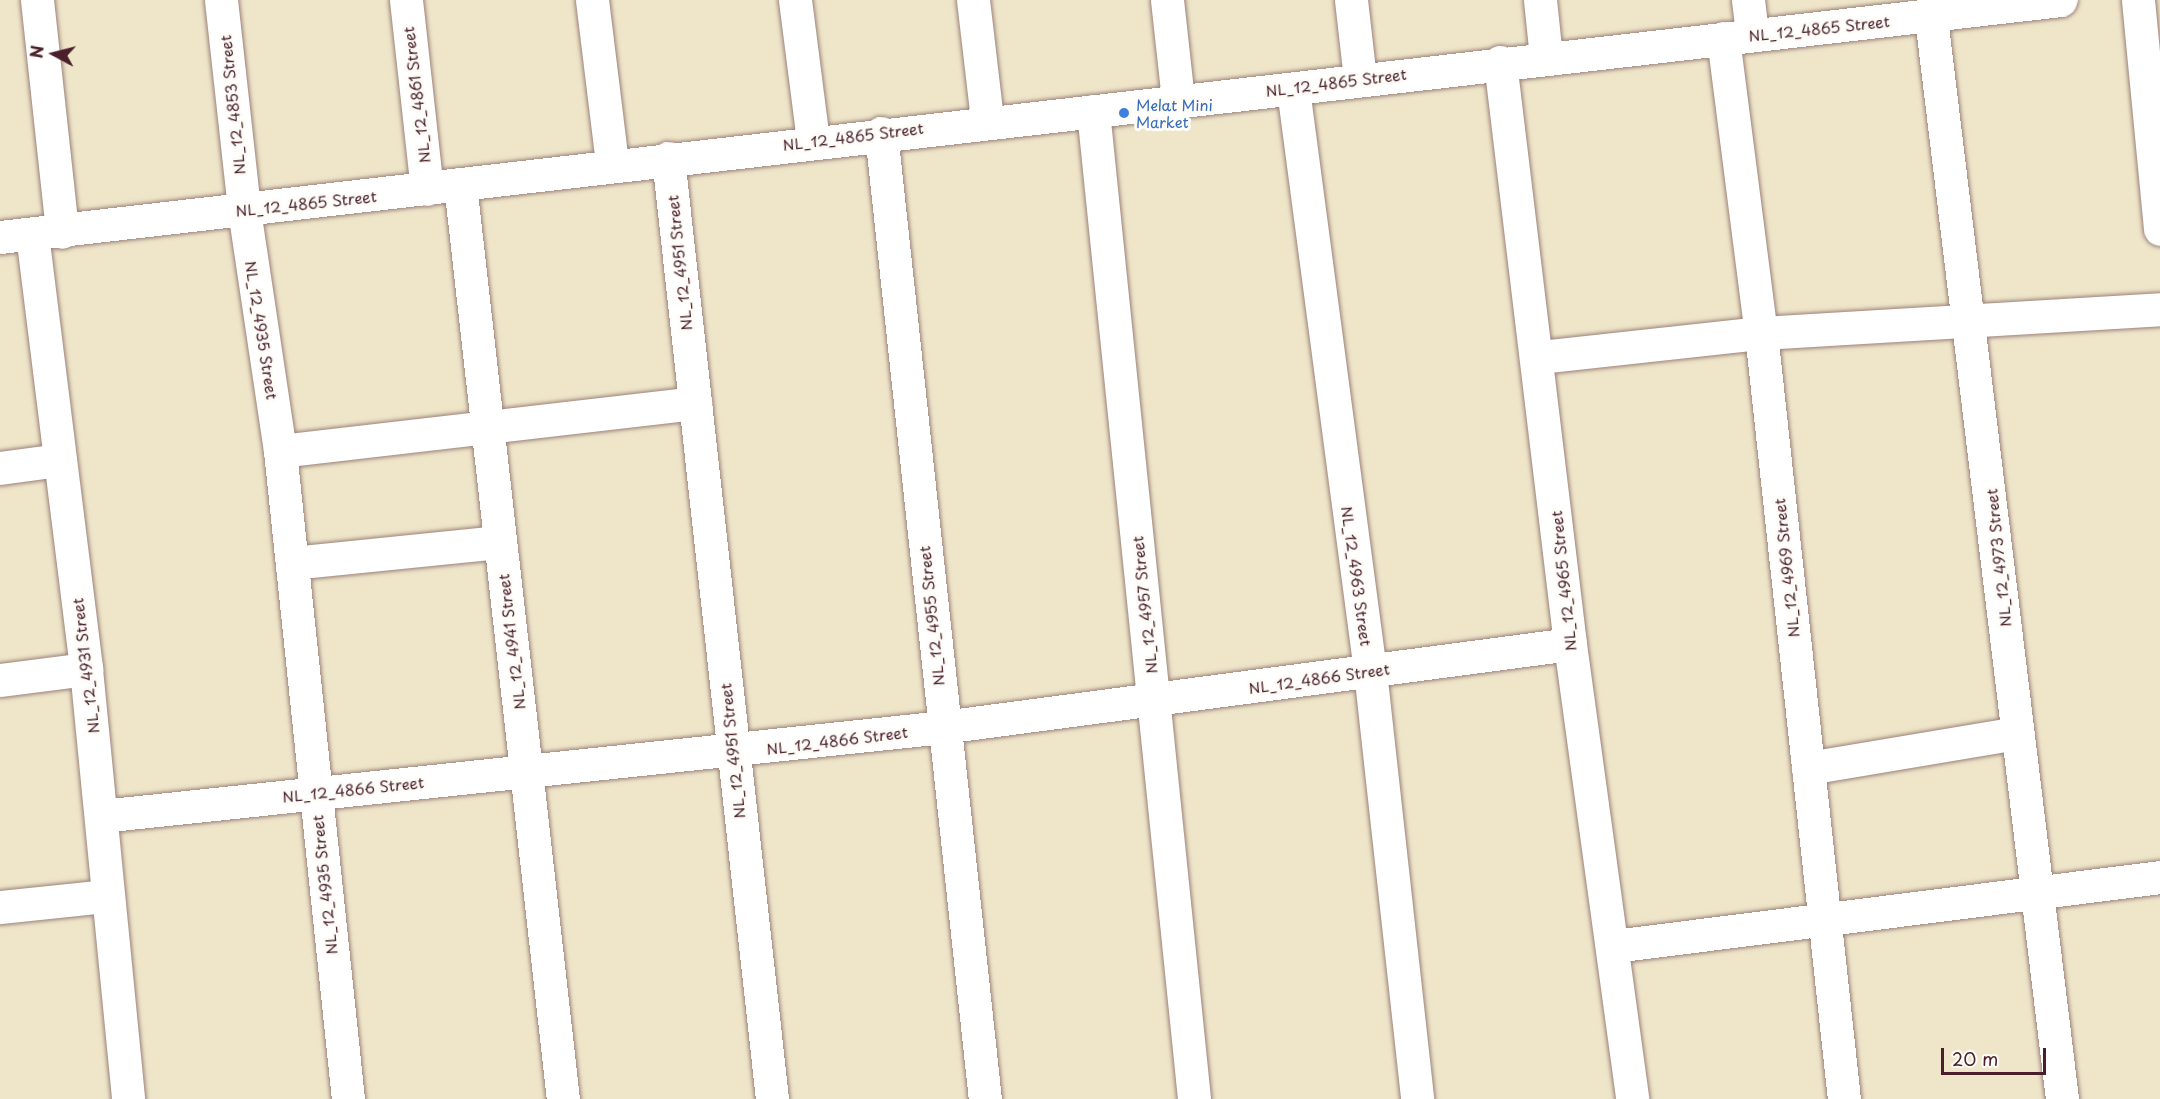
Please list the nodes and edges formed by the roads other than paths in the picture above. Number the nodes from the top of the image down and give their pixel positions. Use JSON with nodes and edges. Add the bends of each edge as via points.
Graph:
{"nodes":[{"id":1,"x":37,"y":0,"type":"edge"},
{"id":2,"x":221,"y":0,"type":"edge"},
{"id":3,"x":406,"y":0,"type":"edge"},
{"id":4,"x":592,"y":0,"type":"edge"},
{"id":5,"x":795,"y":0,"type":"edge"},
{"id":6,"x":973,"y":0,"type":"edge"},
{"id":7,"x":1167,"y":0,"type":"edge"},
{"id":8,"x":1351,"y":0,"type":"edge"},
{"id":9,"x":1540,"y":0,"type":"edge"},
{"id":10,"x":1748,"y":0,"type":"edge"},
{"id":11,"x":2060,"y":0,"type":"edge"},
{"id":12,"x":2138,"y":0,"type":"edge"},
{"id":13,"x":1931,"y":18,"type":"junction"},
{"id":14,"x":1737,"y":36,"type":"junction"},
{"id":15,"x":1546,"y":57,"type":"junction"},
{"id":16,"x":1500,"y":62,"type":"junction"},
{"id":17,"x":1360,"y":79,"type":"junction"},
{"id":18,"x":1293,"y":89,"type":"junction"},
{"id":19,"x":1178,"y":99,"type":"junction"},
{"id":20,"x":1093,"y":111,"type":"junction"},
{"id":21,"x":987,"y":120,"type":"junction"},
{"id":22,"x":880,"y":133,"type":"junction"},
{"id":23,"x":813,"y":140,"type":"junction"},
{"id":24,"x":668,"y":158,"type":"junction"},
{"id":25,"x":612,"y":163,"type":"junction"},
{"id":26,"x":460,"y":184,"type":"junction"},
{"id":27,"x":427,"y":189,"type":"junction"},
{"id":28,"x":244,"y":210,"type":"junction"},
{"id":29,"x":2160,"y":229,"type":"edge"},
{"id":30,"x":47,"y":233,"type":"junction"},
{"id":31,"x":0,"y":237,"type":"edge"},
{"id":32,"x":2160,"y":309,"type":"edge"},
{"id":33,"x":1971,"y":322,"type":"junction"},
{"id":34,"x":1761,"y":333,"type":"junction"},
{"id":35,"x":1539,"y":357,"type":"junction"},
{"id":36,"x":695,"y":403,"type":"junction"},
{"id":37,"x":489,"y":424,"type":"junction"},
{"id":38,"x":280,"y":451,"type":"junction"},
{"id":39,"x":59,"y":460,"type":"junction"},
{"id":40,"x":0,"y":468,"type":"edge"},
{"id":41,"x":500,"y":542,"type":"junction"},
{"id":42,"x":292,"y":563,"type":"junction"},
{"id":43,"x":1570,"y":644,"type":"junction"},
{"id":44,"x":86,"y":669,"type":"junction"},
{"id":45,"x":1370,"y":671,"type":"junction"},
{"id":46,"x":0,"y":680,"type":"edge"},
{"id":47,"x":1154,"y":702,"type":"junction"},
{"id":48,"x":943,"y":727,"type":"junction"},
{"id":49,"x":2017,"y":733,"type":"junction"},
{"id":50,"x":732,"y":752,"type":"junction"},
{"id":51,"x":1808,"y":768,"type":"junction"},
{"id":52,"x":526,"y":771,"type":"junction"},
{"id":53,"x":314,"y":794,"type":"junction"},
{"id":54,"x":101,"y":816,"type":"junction"},
{"id":55,"x":2160,"y":877,"type":"edge"},
{"id":56,"x":2036,"y":891,"type":"junction"},
{"id":57,"x":107,"y":896,"type":"junction"},
{"id":58,"x":0,"y":907,"type":"edge"},
{"id":59,"x":1824,"y":920,"type":"junction"},
{"id":60,"x":1614,"y":946,"type":"junction"},
{"id":61,"x":128,"y":1099,"type":"edge"},
{"id":62,"x":348,"y":1099,"type":"edge"},
{"id":63,"x":563,"y":1099,"type":"edge"},
{"id":64,"x":772,"y":1099,"type":"edge"},
{"id":65,"x":985,"y":1099,"type":"edge"},
{"id":66,"x":1194,"y":1099,"type":"edge"},
{"id":67,"x":1417,"y":1099,"type":"edge"},
{"id":68,"x":1632,"y":1099,"type":"edge"},
{"id":69,"x":1844,"y":1099,"type":"edge"},
{"id":70,"x":2062,"y":1099,"type":"edge"}],
"edges":[{"from":1,"to":30,"type":"street","name":"NL_12_4931 Street"},
{"from":2,"to":28,"type":"street","name":"NL_12_4853 Street"},
{"from":3,"to":27,"type":"street","name":"NL_12_4861 Street"},
{"from":4,"to":25,"type":"street"},
{"from":5,"to":23,"type":"street"},
{"from":6,"to":21,"type":"street"},
{"from":7,"to":19,"type":"street"},
{"from":8,"to":17,"type":"street"},
{"from":9,"to":15,"type":"street"},
{"from":10,"to":14,"type":"street","name":"NL_12_4969 Street"},
{"from":11,"to":13,"type":"street","name":"NL_12_4865 Street"},
{"from":12,"to":29,"type":"street"},
{"from":13,"to":14,"type":"street","name":"NL_12_4865 Street"},
{"from":13,"to":33,"type":"street","name":"NL_12_4973 Street"},
{"from":14,"to":15,"type":"street","name":"NL_12_4865 Street"},
{"from":14,"to":34,"type":"street","name":"NL_12_4969 Street"},
{"from":15,"to":16,"type":"street","name":"NL_12_4865 Street"},
{"from":16,"to":17,"type":"street","name":"NL_12_4865 Street"},
{"from":16,"to":35,"type":"street","name":"NL_12_4965 Street"},
{"from":17,"to":18,"type":"street","name":"NL_12_4865 Street"},
{"from":18,"to":19,"type":"street","name":"NL_12_4865 Street"},
{"from":18,"to":45,"type":"street","name":"NL_12_4963 Street"},
{"from":19,"to":20,"type":"street","name":"NL_12_4865 Street"},
{"from":20,"to":21,"type":"street","name":"NL_12_4865 Street"},
{"from":20,"to":47,"type":"street","name":"NL_12_4957 Street"},
{"from":21,"to":22,"type":"street","name":"NL_12_4865 Street"},
{"from":22,"to":23,"type":"street","name":"NL_12_4865 Street"},
{"from":22,"to":48,"type":"street","name":"NL_12_4955 Street"},
{"from":23,"to":24,"type":"street","name":"NL_12_4865 Street"},
{"from":24,"to":25,"type":"street","name":"NL_12_4865 Street"},
{"from":24,"to":36,"type":"street","name":"NL_12_4951 Street"},
{"from":25,"to":26,"type":"street","name":"NL_12_4865 Street"},
{"from":26,"to":27,"type":"street","name":"NL_12_4865 Street"},
{"from":26,"to":37,"type":"street","name":"NL_12_4941 Street"},
{"from":27,"to":28,"type":"street","name":"NL_12_4865 Street"},
{"from":28,"to":30,"type":"street","name":"NL_12_4865 Street"},
{"from":28,"to":38,"type":"street","name":"NL_12_4935 Street"},
{"from":30,"to":31,"type":"street","name":"NL_12_4865 Street"},
{"from":30,"to":39,"type":"street","name":"NL_12_4931 Street"},
{"from":32,"to":33,"type":"street"},
{"from":33,"to":34,"type":"street"},
{"from":33,"to":49,"type":"street","name":"NL_12_4973 Street"},
{"from":34,"to":35,"type":"street"},
{"from":34,"to":51,"type":"street","name":"NL_12_4969 Street"},
{"from":35,"to":43,"type":"street","name":"NL_12_4965 Street"},
{"from":36,"to":37,"type":"street"},
{"from":36,"to":50,"type":"street","name":"NL_12_4951 Street"},
{"from":37,"to":38,"type":"street"},
{"from":37,"to":41,"type":"street","name":"NL_12_4941 Street"},
{"from":38,"to":42,"type":"street","name":"NL_12_4935 Street"},
{"from":39,"to":40,"type":"street"},
{"from":39,"to":44,"type":"street","name":"NL_12_4931 Street"},
{"from":41,"to":42,"type":"street"},
{"from":41,"to":52,"type":"street","name":"NL_12_4941 Street"},
{"from":42,"to":53,"type":"street","name":"NL_12_4935 Street"},
{"from":43,"to":45,"type":"street","name":"NL_12_4866 Street"},
{"from":43,"to":60,"type":"street","name":"NL_12_4965 Street"},
{"from":44,"to":46,"type":"street"},
{"from":44,"to":54,"type":"street","name":"NL_12_4931 Street"},
{"from":45,"to":47,"type":"street","name":"NL_12_4866 Street"},
{"from":45,"to":67,"type":"street","name":"NL_12_4963 Street"},
{"from":47,"to":48,"type":"street","name":"NL_12_4866 Street"},
{"from":47,"to":66,"type":"street","name":"NL_12_4957 Street"},
{"from":48,"to":50,"type":"street","name":"NL_12_4866 Street"},
{"from":48,"to":65,"type":"street","name":"NL_12_4955 Street"},
{"from":49,"to":51,"type":"street"},
{"from":49,"to":56,"type":"street","name":"NL_12_4973 Street"},
{"from":50,"to":52,"type":"street","name":"NL_12_4866 Street"},
{"from":50,"to":64,"type":"street","name":"NL_12_4951 Street"},
{"from":51,"to":59,"type":"street","name":"NL_12_4969 Street"},
{"from":52,"to":53,"type":"street","name":"NL_12_4866 Street"},
{"from":52,"to":63,"type":"street","name":"NL_12_4941 Street"},
{"from":53,"to":54,"type":"street","name":"NL_12_4866 Street"},
{"from":53,"to":62,"type":"street","name":"NL_12_4935 Street"},
{"from":54,"to":57,"type":"street","name":"NL_12_4931 Street"},
{"from":55,"to":56,"type":"street"},
{"from":56,"to":59,"type":"street"},
{"from":56,"to":70,"type":"street","name":"NL_12_4973 Street"},
{"from":57,"to":58,"type":"street"},
{"from":57,"to":61,"type":"street","name":"NL_12_4931 Street"},
{"from":59,"to":60,"type":"street"},
{"from":59,"to":69,"type":"street","name":"NL_12_4969 Street"},
{"from":60,"to":68,"type":"street","name":"NL_12_4965 Street"}]}
